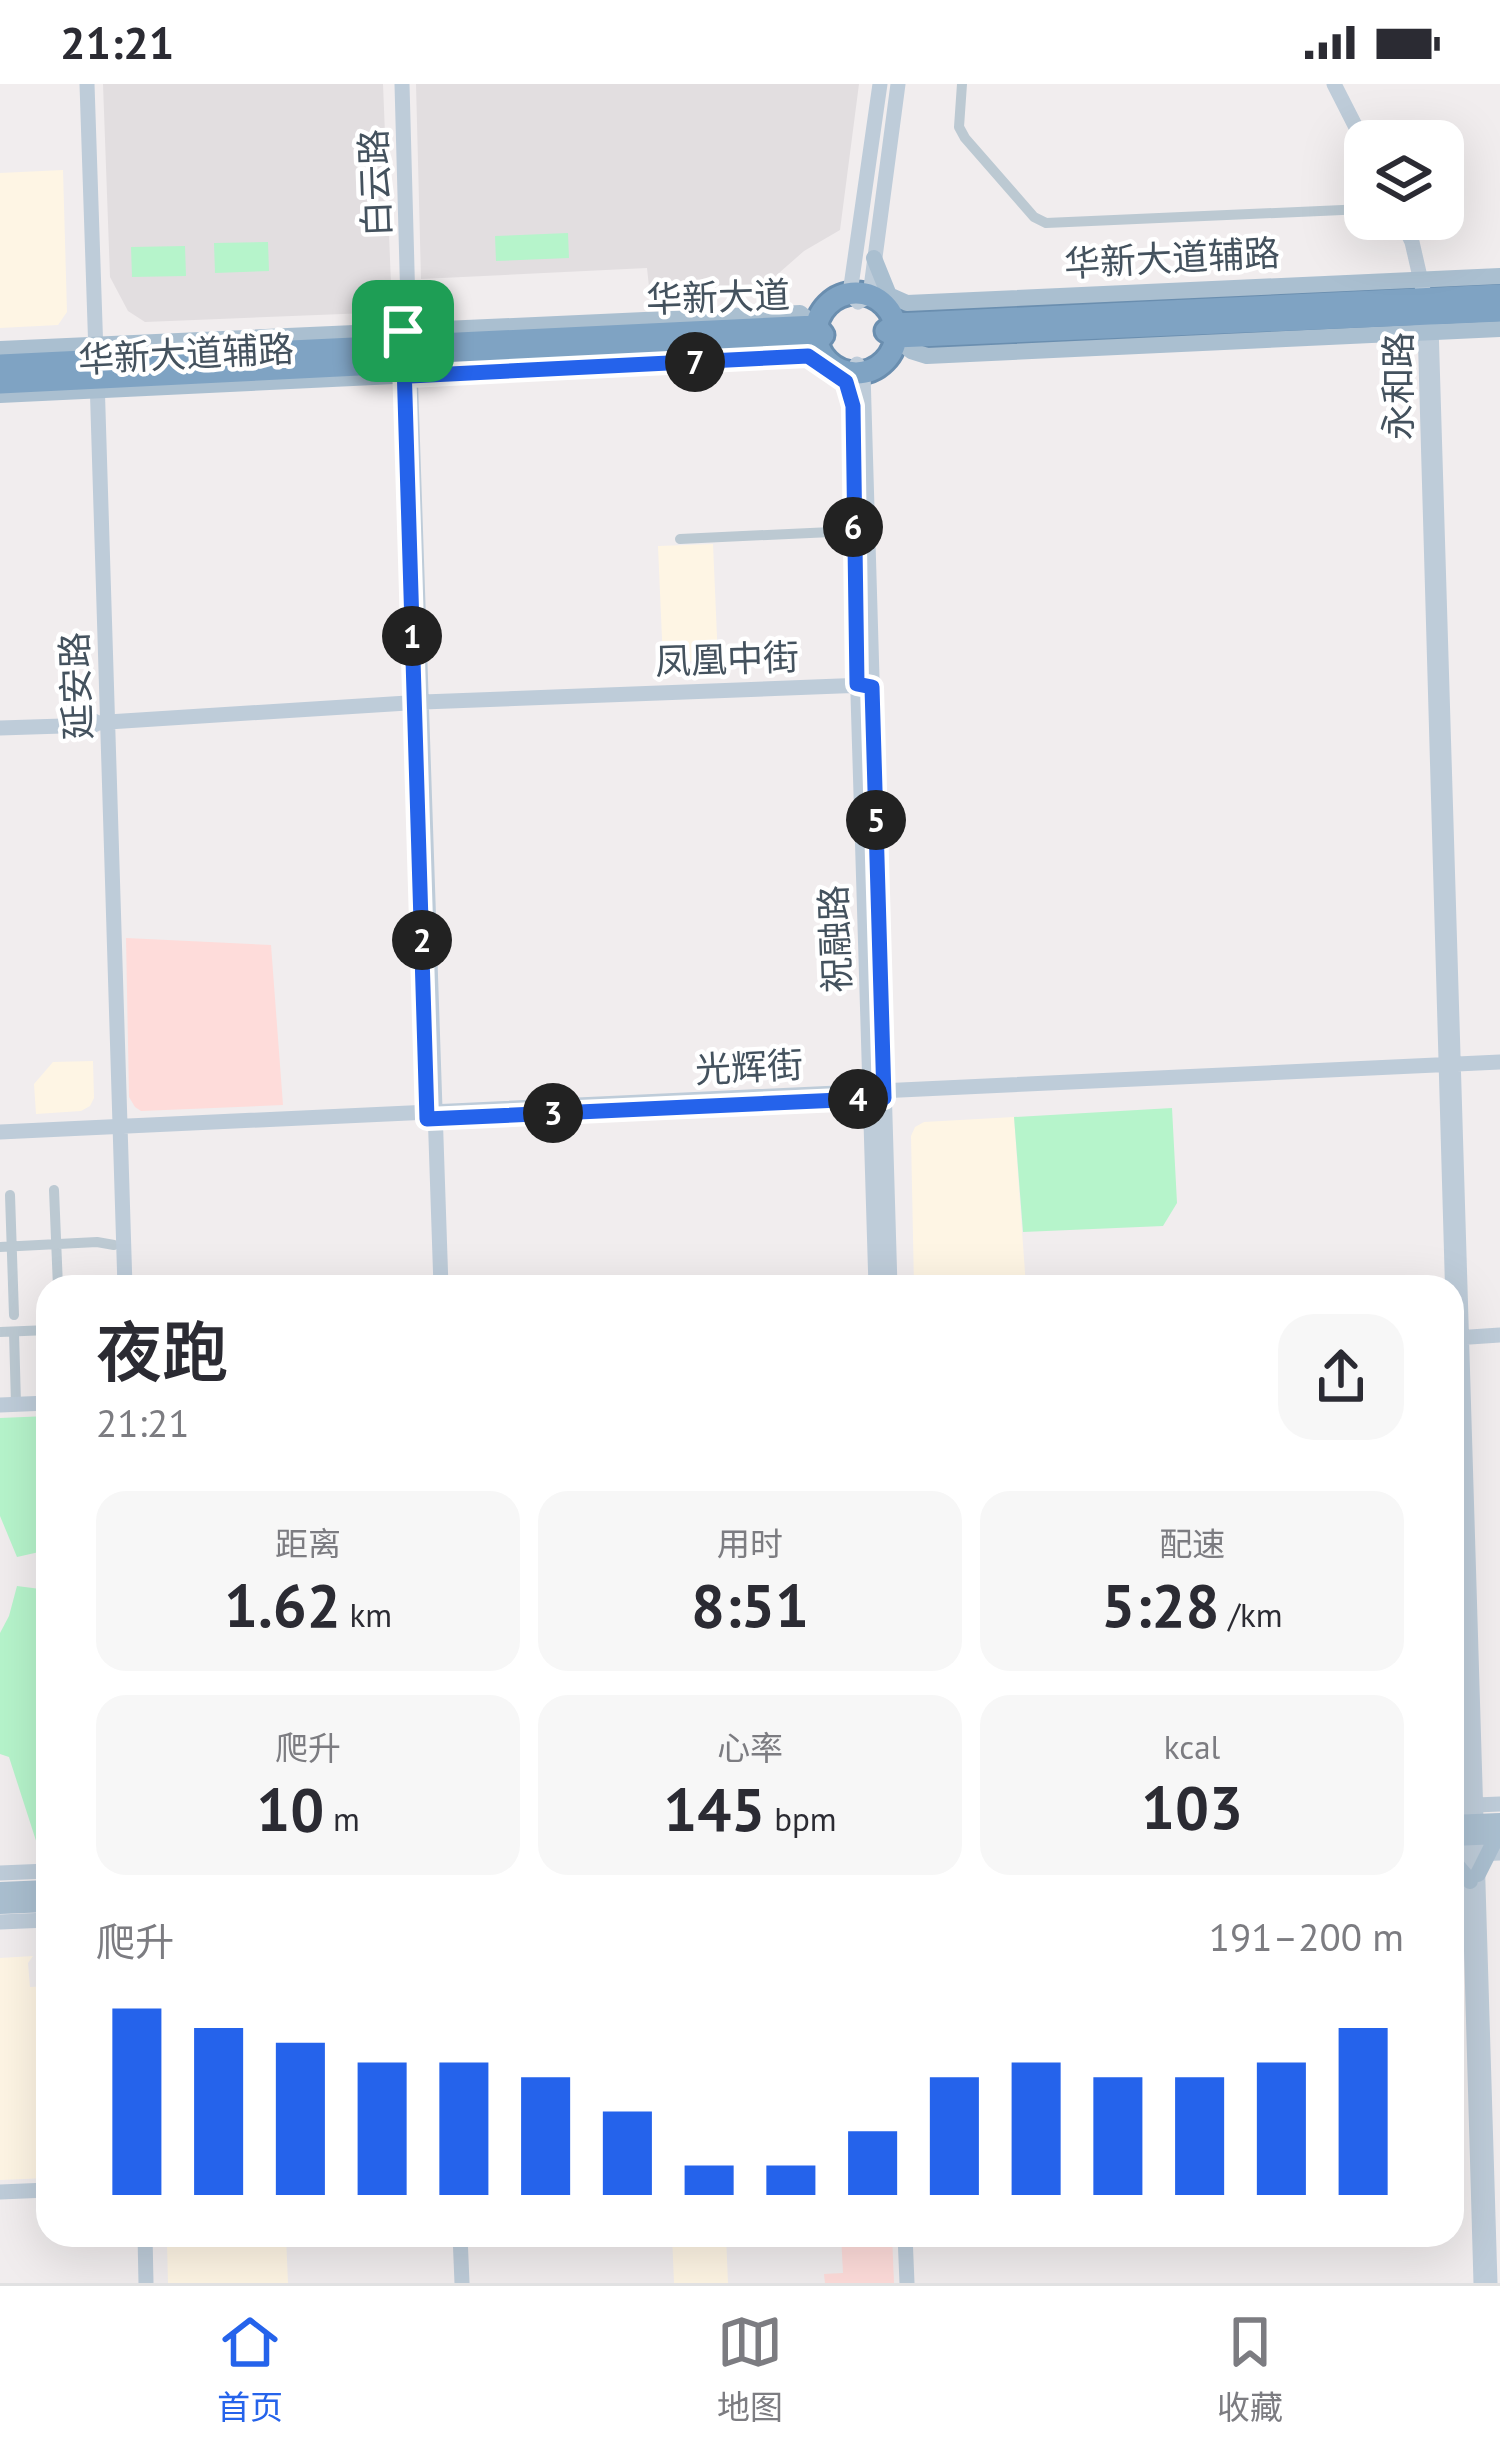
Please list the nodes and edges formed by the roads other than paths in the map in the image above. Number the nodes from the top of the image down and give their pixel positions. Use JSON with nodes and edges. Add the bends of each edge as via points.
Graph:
{"nodes":[{"id":1,"x":78,"y":84,"type":"edge"},
{"id":2,"x":88,"y":84,"type":"edge"},
{"id":3,"x":399,"y":84,"type":"edge"},
{"id":4,"x":880,"y":84,"type":"edge"},
{"id":5,"x":898,"y":84,"type":"edge"},
{"id":6,"x":962,"y":84,"type":"edge"},
{"id":7,"x":1334,"y":84,"type":"edge"},
{"id":8,"x":1352,"y":120,"type":"edge"},
{"id":9,"x":1344,"y":210,"type":"edge"},
{"id":10,"x":1407,"y":240,"type":"edge"},
{"id":11,"x":874,"y":259,"type":"junction"},
{"id":12,"x":1500,"y":276,"type":"edge"},
{"id":13,"x":1500,"y":295,"type":"edge"},
{"id":14,"x":859,"y":297,"type":"junction"},
{"id":15,"x":1426,"y":311,"type":"junction"},
{"id":16,"x":1500,"y":311,"type":"edge"},
{"id":17,"x":1500,"y":328,"type":"edge"},
{"id":18,"x":892,"y":331,"type":"junction"},
{"id":19,"x":819,"y":334,"type":"junction"},
{"id":20,"x":0,"y":349,"type":"edge"},
{"id":21,"x":407,"y":353,"type":"junction"},
{"id":22,"x":0,"y":365,"type":"edge"},
{"id":23,"x":92,"y":369,"type":"junction"},
{"id":24,"x":858,"y":370,"type":"junction"},
{"id":25,"x":0,"y":383,"type":"edge"},
{"id":26,"x":0,"y":395,"type":"edge"},
{"id":27,"x":853,"y":406,"type":"junction"},
{"id":28,"x":853,"y":532,"type":"junction"},
{"id":29,"x":680,"y":538,"type":"dead end"},
{"id":30,"x":862,"y":687,"type":"junction"},
{"id":31,"x":419,"y":706,"type":"junction"},
{"id":32,"x":103,"y":722,"type":"junction"},
{"id":33,"x":0,"y":726,"type":"edge"},
{"id":34,"x":1500,"y":1066,"type":"edge"},
{"id":35,"x":1450,"y":1068,"type":"junction"},
{"id":36,"x":877,"y":1095,"type":"junction"},
{"id":37,"x":431,"y":1115,"type":"junction"},
{"id":38,"x":116,"y":1130,"type":"junction"},
{"id":39,"x":0,"y":1136,"type":"edge"},
{"id":40,"x":54,"y":1190,"type":"dead end"},
{"id":41,"x":10,"y":1195,"type":"dead end"},
{"id":42,"x":56,"y":1244,"type":"junction"},
{"id":43,"x":6,"y":1246,"type":"edge"},
{"id":44,"x":114,"y":1246,"type":"junction"},
{"id":45,"x":57,"y":1275,"type":"edge"},
{"id":46,"x":115,"y":1275,"type":"edge"},
{"id":47,"x":124,"y":1275,"type":"edge"},
{"id":48,"x":436,"y":1275,"type":"edge"},
{"id":49,"x":876,"y":1275,"type":"edge"},
{"id":50,"x":889,"y":1275,"type":"edge"},
{"id":51,"x":1455,"y":1275,"type":"edge"},
{"id":52,"x":14,"y":1315,"type":"dead end"},
{"id":53,"x":36,"y":1330,"type":"edge"},
{"id":54,"x":14,"y":1331,"type":"junction"},
{"id":55,"x":0,"y":1332,"type":"edge"},
{"id":56,"x":1500,"y":1338,"type":"edge"},
{"id":57,"x":1464,"y":1340,"type":"edge"},
{"id":58,"x":8,"y":1405,"type":"edge"},
{"id":59,"x":1464,"y":1560,"type":"edge"},
{"id":60,"x":1500,"y":1804,"type":"edge"},
{"id":61,"x":1474,"y":1834,"type":"edge"},
{"id":62,"x":36,"y":1872,"type":"edge"},
{"id":63,"x":0,"y":1873,"type":"edge"},
{"id":64,"x":1474,"y":1878,"type":"junction"},
{"id":65,"x":36,"y":1888,"type":"edge"},
{"id":66,"x":0,"y":1890,"type":"edge"},
{"id":67,"x":36,"y":1904,"type":"edge"},
{"id":68,"x":0,"y":1906,"type":"edge"},
{"id":69,"x":36,"y":1920,"type":"edge"},
{"id":70,"x":0,"y":1922,"type":"edge"},
{"id":71,"x":36,"y":2190,"type":"edge"},
{"id":72,"x":0,"y":2192,"type":"edge"},
{"id":73,"x":145,"y":2247,"type":"edge"},
{"id":74,"x":156,"y":2247,"type":"edge"},
{"id":75,"x":464,"y":2247,"type":"edge"},
{"id":76,"x":906,"y":2247,"type":"edge"},
{"id":77,"x":916,"y":2247,"type":"edge"},
{"id":78,"x":146,"y":2283,"type":"edge"},
{"id":79,"x":157,"y":2283,"type":"edge"},
{"id":80,"x":466,"y":2283,"type":"edge"},
{"id":81,"x":907,"y":2283,"type":"edge"},
{"id":82,"x":917,"y":2283,"type":"edge"},
{"id":83,"x":1485,"y":2283,"type":"edge"}],
"edges":[{"from":1,"to":23,"type":"main road","name":"延安路"},
{"from":2,"to":23,"type":"main road","name":"延安路"},
{"from":3,"to":21,"type":"main road","name":"白云路"},
{"from":4,"to":14,"type":"main road"},
{"from":5,"to":11,"type":"main road"},
{"from":6,"to":9,"type":"street","via":[[965,138],[1046,223]]},
{"from":7,"to":8,"type":"main road"},
{"from":10,"to":15,"type":"main road","name":"永和路"},
{"from":11,"to":14,"type":"main road"},
{"from":11,"to":15,"type":"main road","name":"华新大道辅路","via":[[889,295],[907,302]]},
{"from":12,"to":15,"type":"main road","name":"华新大道辅路"},
{"from":13,"to":15,"type":"highway"},
{"from":14,"to":18,"type":"highway","via":[[881,302]]},
{"from":14,"to":19,"type":"highway","via":[[835,308]]},
{"from":15,"to":16,"type":"highway"},
{"from":15,"to":17,"type":"main road","name":"华新大道辅路"},
{"from":15,"to":18,"type":"highway"},
{"from":15,"to":18,"type":"highway","via":[[1143,337]]},
{"from":15,"to":35,"type":"main road","name":"永和路"},
{"from":18,"to":24,"type":"highway","via":[[885,361]]},
{"from":19,"to":21,"type":"highway","name":"华新大道"},
{"from":19,"to":24,"type":"highway","via":[[830,363]]},
{"from":20,"to":23,"type":"main road","name":"华新大道辅路"},
{"from":21,"to":23,"type":"highway","name":"华新大道"},
{"from":21,"to":23,"type":"main road","name":"华新大道辅路"},
{"from":21,"to":27,"type":"main road","name":"华新大道辅路","via":[[808,356],[846,382]]},
{"from":21,"to":31,"type":"main road","name":"白云路"},
{"from":22,"to":23,"type":"highway","name":"华新大道"},
{"from":23,"to":25,"type":"highway","name":"华新大道"},
{"from":23,"to":26,"type":"main road","name":"华新大道辅路"},
{"from":23,"to":32,"type":"main road","name":"延安路"},
{"from":24,"to":27,"type":"main road","name":"祝融路"},
{"from":24,"to":30,"type":"main road","name":"祝融路"},
{"from":27,"to":28,"type":"main road","name":"祝融路"},
{"from":28,"to":29,"type":"street"},
{"from":28,"to":30,"type":"main road","name":"祝融路"},
{"from":30,"to":31,"type":"main road","name":"凤凰中街"},
{"from":30,"to":36,"type":"main road","name":"祝融路"},
{"from":31,"to":32,"type":"main road","name":"凤凰中街"},
{"from":31,"to":37,"type":"main road","name":"白云路"},
{"from":32,"to":33,"type":"main road","name":"凤凰中街"},
{"from":32,"to":38,"type":"main road","name":"延安路"},
{"from":34,"to":35,"type":"main road","name":"光辉街"},
{"from":35,"to":36,"type":"main road","name":"光辉街"},
{"from":35,"to":51,"type":"main road","name":"永和路"},
{"from":36,"to":37,"type":"main road","name":"光辉街"},
{"from":36,"to":49,"type":"main road","name":"祝融路"},
{"from":36,"to":50,"type":"main road","name":"祝融路"},
{"from":37,"to":38,"type":"main road","name":"光辉街"},
{"from":37,"to":48,"type":"main road","name":"白云路"},
{"from":38,"to":39,"type":"main road","name":"光辉街"},
{"from":38,"to":44,"type":"main road","name":"延安路"},
{"from":38,"to":47,"type":"main road","name":"延安路"},
{"from":40,"to":42,"type":"street"},
{"from":41,"to":43,"type":"street"},
{"from":42,"to":43,"type":"street"},
{"from":42,"to":44,"type":"street"},
{"from":42,"to":45,"type":"street"},
{"from":43,"to":52,"type":"street"},
{"from":44,"to":46,"type":"main road","name":"延安路"},
{"from":53,"to":54,"type":"street"},
{"from":54,"to":55,"type":"street"},
{"from":54,"to":58,"type":"street"},
{"from":56,"to":57,"type":"main road"},
{"from":59,"to":61,"type":"main road","name":"永和路"},
{"from":60,"to":61,"type":"main road"},
{"from":61,"to":64,"type":"main road"},
{"from":61,"to":64,"type":"main road"},
{"from":62,"to":63,"type":"main road"},
{"from":64,"to":83,"type":"main road"},
{"from":65,"to":66,"type":"main road"},
{"from":67,"to":68,"type":"main road"},
{"from":69,"to":70,"type":"main road"},
{"from":71,"to":72,"type":"main road"},
{"from":73,"to":78,"type":"main road"},
{"from":74,"to":79,"type":"main road"},
{"from":75,"to":80,"type":"main road"},
{"from":76,"to":81,"type":"main road"},
{"from":77,"to":82,"type":"main road"}]}
